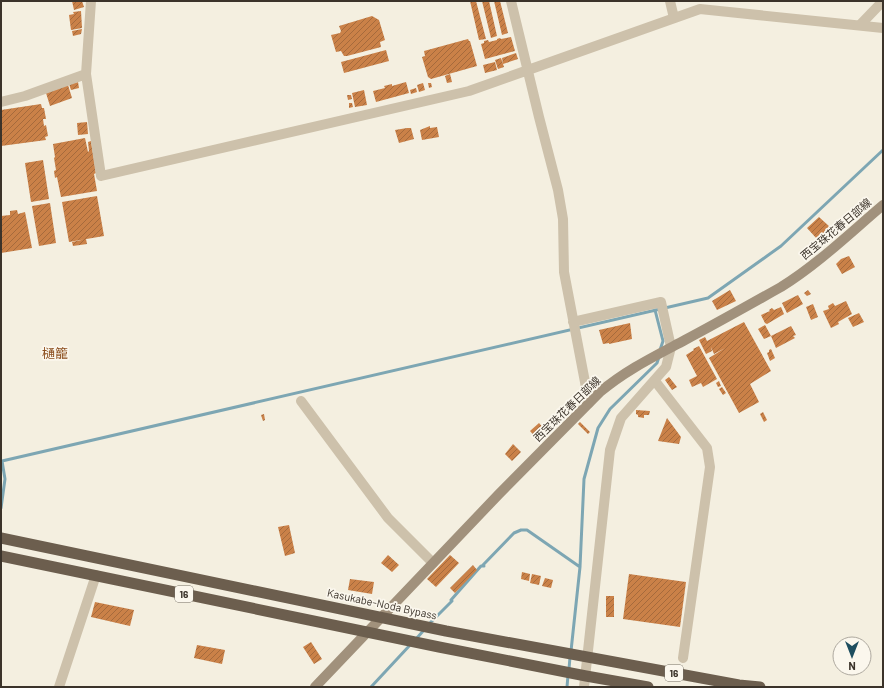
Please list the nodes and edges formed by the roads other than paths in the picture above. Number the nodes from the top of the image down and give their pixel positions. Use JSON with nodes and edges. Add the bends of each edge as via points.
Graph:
{"nodes":[{"id":1,"x":91,"y":1,"type":"edge"},
{"id":2,"x":511,"y":1,"type":"edge"},
{"id":3,"x":670,"y":1,"type":"edge"},
{"id":4,"x":883,"y":1,"type":"edge"},
{"id":5,"x":717,"y":5,"type":"edge"},
{"id":6,"x":674,"y":18,"type":"junction"},
{"id":7,"x":860,"y":25,"type":"junction"},
{"id":8,"x":883,"y":28,"type":"edge"},
{"id":9,"x":528,"y":71,"type":"junction"},
{"id":10,"x":86,"y":74,"type":"junction"},
{"id":11,"x":1,"y":102,"type":"edge"},
{"id":12,"x":883,"y":205,"type":"edge"},
{"id":13,"x":573,"y":322,"type":"junction"},
{"id":14,"x":669,"y":349,"type":"junction"},
{"id":15,"x":654,"y":381,"type":"junction"},
{"id":16,"x":301,"y":401,"type":"dead end"},
{"id":17,"x":589,"y":403,"type":"junction"},
{"id":18,"x":1,"y":538,"type":"edge"},
{"id":19,"x":1,"y":556,"type":"edge"},
{"id":20,"x":434,"y":563,"type":"junction"},
{"id":21,"x":96,"y":575,"type":"junction"},
{"id":22,"x":381,"y":617,"type":"junction"},
{"id":23,"x":368,"y":632,"type":"junction"},
{"id":24,"x":587,"y":658,"type":"junction"},
{"id":25,"x":683,"y":658,"type":"dead end"},
{"id":26,"x":585,"y":682,"type":"edge"},
{"id":27,"x":59,"y":687,"type":"edge"},
{"id":28,"x":315,"y":687,"type":"edge"},
{"id":29,"x":648,"y":687,"type":"edge"},
{"id":30,"x":760,"y":687,"type":"edge"}],
"edges":[{"from":1,"to":10,"type":"street"},
{"from":2,"to":9,"type":"street"},
{"from":3,"to":6,"type":"street"},
{"from":4,"to":7,"type":"street"},
{"from":5,"to":6,"type":"street"},
{"from":5,"to":7,"type":"street"},
{"from":6,"to":9,"type":"street"},
{"from":7,"to":8,"type":"street"},
{"from":9,"to":10,"type":"street","via":[[470,91],[101,176]]},
{"from":9,"to":13,"type":"street","via":[[558,190],[563,219],[564,272]]},
{"from":10,"to":11,"type":"street"},
{"from":12,"to":14,"type":"main road","name":"西宝珠花春日部線","via":[[816,262],[782,286]]},
{"from":13,"to":14,"type":"street","via":[[661,302]]},
{"from":13,"to":17,"type":"street"},
{"from":14,"to":15,"type":"street","via":[[666,366]]},
{"from":14,"to":17,"type":"main road","name":"西宝珠花春日部線","via":[[616,379]]},
{"from":15,"to":24,"type":"street","via":[[621,418],[610,450]]},
{"from":15,"to":25,"type":"street","via":[[707,448],[710,467]]},
{"from":16,"to":20,"type":"street","via":[[388,518]]},
{"from":17,"to":20,"type":"main road","name":"西宝珠花春日部線"},
{"from":18,"to":22,"type":"highway","name":"Kasukabe-Noda Bypass","number":"16"},
{"from":19,"to":21,"type":"highway","number":"16"},
{"from":20,"to":22,"type":"main road","name":"西宝珠花春日部線"},
{"from":21,"to":23,"type":"highway","number":"16"},
{"from":21,"to":27,"type":"street"},
{"from":22,"to":23,"type":"main road","name":"西宝珠花春日部線"},
{"from":22,"to":24,"type":"highway","name":"Kasukabe-Noda Bypass","number":"16"},
{"from":23,"to":26,"type":"highway","number":"16"},
{"from":23,"to":28,"type":"main road","name":"西宝珠花春日部線"},
{"from":24,"to":26,"type":"street"},
{"from":24,"to":30,"type":"highway","name":"Kasukabe-Noda Bypass","number":"16"},
{"from":26,"to":29,"type":"highway","number":"16"}]}
